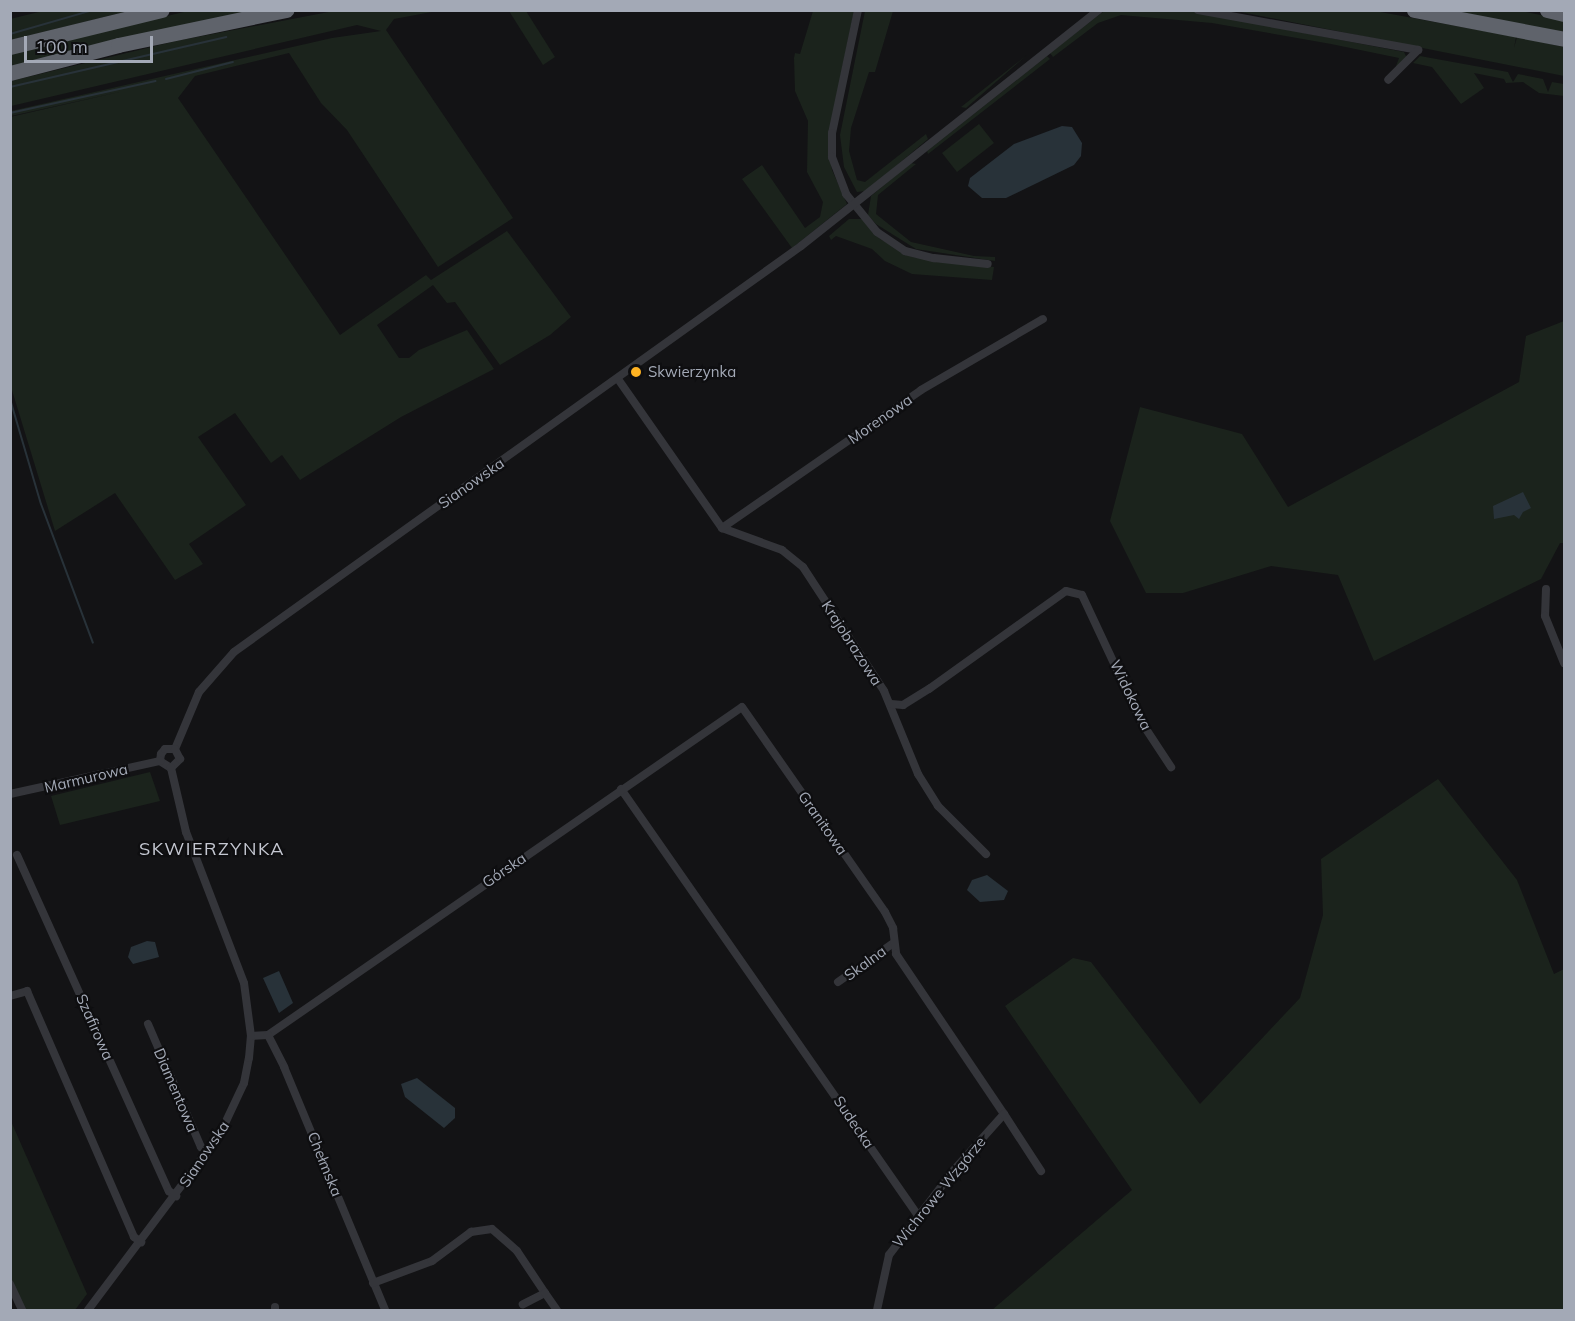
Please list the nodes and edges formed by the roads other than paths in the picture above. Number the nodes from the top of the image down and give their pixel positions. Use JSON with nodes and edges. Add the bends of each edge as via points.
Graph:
{"nodes":[{"id":1,"x":162,"y":10,"type":"edge"},
{"id":2,"x":286,"y":10,"type":"edge"},
{"id":3,"x":858,"y":10,"type":"edge"},
{"id":4,"x":1099,"y":10,"type":"edge"},
{"id":5,"x":1198,"y":10,"type":"edge"},
{"id":6,"x":1414,"y":10,"type":"edge"},
{"id":7,"x":1547,"y":10,"type":"edge"},
{"id":8,"x":1564,"y":14,"type":"edge"},
{"id":9,"x":1564,"y":39,"type":"edge"},
{"id":10,"x":10,"y":47,"type":"edge"},
{"id":11,"x":10,"y":73,"type":"edge"},
{"id":12,"x":1388,"y":80,"type":"dead end"},
{"id":13,"x":855,"y":205,"type":"junction"},
{"id":14,"x":988,"y":264,"type":"dead end"},
{"id":15,"x":1043,"y":319,"type":"dead end"},
{"id":16,"x":618,"y":379,"type":"junction"},
{"id":17,"x":722,"y":528,"type":"junction"},
{"id":18,"x":1546,"y":589,"type":"dead end"},
{"id":19,"x":1564,"y":663,"type":"edge"},
{"id":20,"x":891,"y":704,"type":"junction"},
{"id":21,"x":742,"y":707,"type":"joint"},
{"id":22,"x":175,"y":749,"type":"junction"},
{"id":23,"x":160,"y":761,"type":"junction"},
{"id":24,"x":1171,"y":767,"type":"dead end"},
{"id":25,"x":171,"y":768,"type":"junction"},
{"id":26,"x":621,"y":789,"type":"junction"},
{"id":27,"x":10,"y":794,"type":"edge"},
{"id":28,"x":987,"y":854,"type":"dead end"},
{"id":29,"x":17,"y":855,"type":"dead end"},
{"id":30,"x":892,"y":944,"type":"junction"},
{"id":31,"x":838,"y":982,"type":"dead end"},
{"id":32,"x":10,"y":996,"type":"edge"},
{"id":33,"x":148,"y":1024,"type":"dead end"},
{"id":34,"x":267,"y":1035,"type":"junction"},
{"id":35,"x":251,"y":1036,"type":"junction"},
{"id":36,"x":1004,"y":1114,"type":"junction"},
{"id":37,"x":208,"y":1153,"type":"junction"},
{"id":38,"x":1041,"y":1171,"type":"dead end"},
{"id":39,"x":176,"y":1196,"type":"junction"},
{"id":40,"x":919,"y":1217,"type":"junction"},
{"id":41,"x":141,"y":1242,"type":"junction"},
{"id":42,"x":373,"y":1283,"type":"junction"},
{"id":43,"x":10,"y":1284,"type":"edge"},
{"id":44,"x":545,"y":1293,"type":"junction"},
{"id":45,"x":523,"y":1304,"type":"dead end"},
{"id":46,"x":22,"y":1311,"type":"edge"},
{"id":47,"x":88,"y":1311,"type":"edge"},
{"id":48,"x":385,"y":1311,"type":"edge"},
{"id":49,"x":557,"y":1311,"type":"edge"},
{"id":50,"x":877,"y":1311,"type":"edge"}],
"edges":[{"from":1,"to":10,"type":"highway"},
{"from":2,"to":11,"type":"highway"},
{"from":3,"to":13,"type":"street","via":[[831,147],[839,179]]},
{"from":4,"to":13,"type":"street","name":"Sianowska"},
{"from":5,"to":12,"type":"street","via":[[1418,50]]},
{"from":6,"to":9,"type":"highway"},
{"from":7,"to":8,"type":"highway"},
{"from":13,"to":14,"type":"street","via":[[877,231],[905,251]]},
{"from":13,"to":16,"type":"street","name":"Sianowska"},
{"from":15,"to":17,"type":"street","name":"Morenowa","via":[[921,390]]},
{"from":16,"to":17,"type":"street"},
{"from":16,"to":22,"type":"street","name":"Sianowska","via":[[234,652],[199,692]]},
{"from":17,"to":20,"type":"street","name":"Krajobrazowa","via":[[782,550],[803,567],[860,650]]},
{"from":18,"to":19,"type":"street","via":[[1545,616]]},
{"from":20,"to":24,"type":"street","name":"Widokowa","via":[[903,705],[929,689],[1066,591],[1082,595],[1142,723]]},
{"from":20,"to":28,"type":"street","name":"Krajobrazowa","via":[[923,782],[938,806]]},
{"from":21,"to":26,"type":"street","name":"Górska"},
{"from":21,"to":30,"type":"street","name":"Granitowa","via":[[885,912],[892,928]]},
{"from":22,"to":23,"type":"street","via":[[165,749]]},
{"from":22,"to":25,"type":"street","via":[[180,759]]},
{"from":23,"to":25,"type":"street"},
{"from":23,"to":27,"type":"street","name":"Marmurowa"},
{"from":25,"to":35,"type":"street","name":"Sianowska","via":[[186,832],[238,962],[249,1005]]},
{"from":26,"to":34,"type":"street","name":"Górska"},
{"from":26,"to":40,"type":"street","name":"Sudecka"},
{"from":29,"to":39,"type":"street","name":"Szafirowa","via":[[169,1191]]},
{"from":30,"to":31,"type":"street","name":"Skalna"},
{"from":30,"to":36,"type":"street"},
{"from":32,"to":41,"type":"street","via":[[27,991],[134,1238]]},
{"from":33,"to":37,"type":"street","name":"Diamentowa","via":[[201,1147]]},
{"from":34,"to":35,"type":"street"},
{"from":34,"to":42,"type":"street","name":"Chełmska"},
{"from":35,"to":37,"type":"street","name":"Sianowska","via":[[244,1083]]},
{"from":36,"to":38,"type":"street"},
{"from":36,"to":40,"type":"street","name":"Wichrowe Wzgórze"},
{"from":37,"to":39,"type":"street","name":"Sianowska"},
{"from":39,"to":41,"type":"street","name":"Sianowska"},
{"from":40,"to":50,"type":"street","name":"Wichrowe Wzgórze","via":[[889,1255]]},
{"from":41,"to":47,"type":"street","name":"Sianowska"},
{"from":42,"to":44,"type":"street","via":[[432,1261],[481,1228],[492,1229],[517,1251]]},
{"from":42,"to":48,"type":"street","name":"Chełmska"},
{"from":43,"to":46,"type":"street"},
{"from":44,"to":45,"type":"street"},
{"from":44,"to":49,"type":"street"}]}
